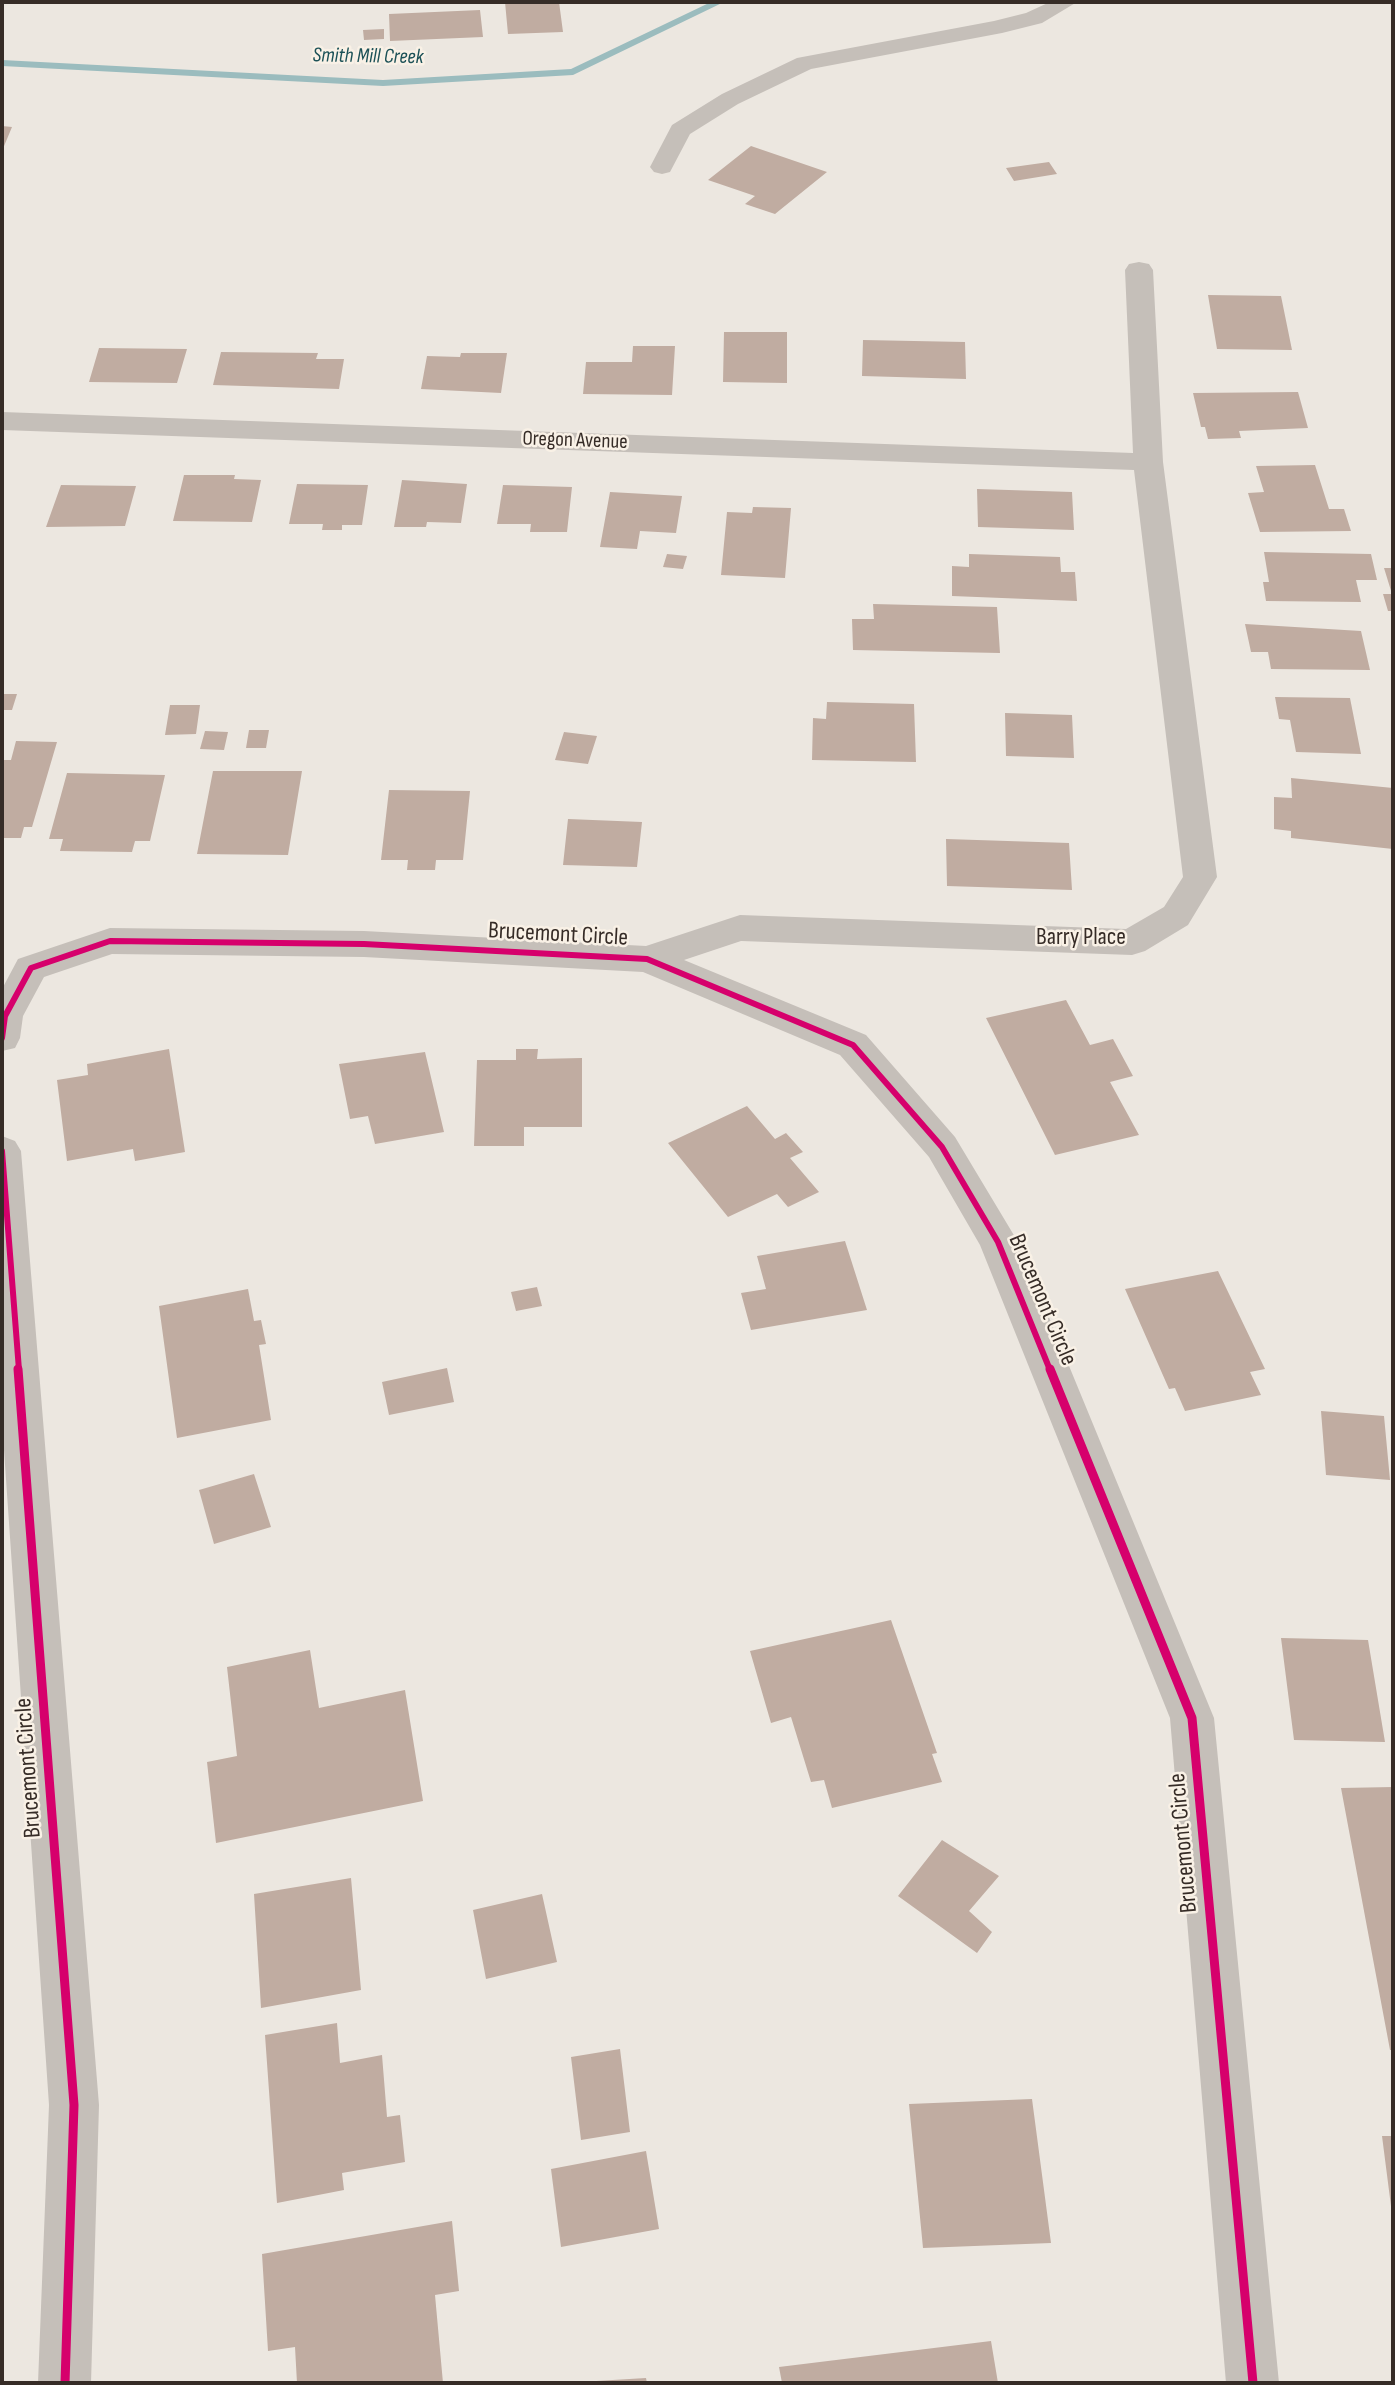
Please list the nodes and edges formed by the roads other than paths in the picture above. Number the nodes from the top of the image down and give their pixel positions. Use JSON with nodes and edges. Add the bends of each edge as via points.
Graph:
{"nodes":[{"id":1,"x":1066,"y":2,"type":"edge"},
{"id":2,"x":662,"y":167,"type":"dead end"},
{"id":3,"x":1139,"y":270,"type":"dead end"},
{"id":4,"x":2,"y":421,"type":"edge"},
{"id":5,"x":1148,"y":461,"type":"junction"},
{"id":6,"x":647,"y":959,"type":"junction"},
{"id":7,"x":16,"y":964,"type":"edge"},
{"id":8,"x":2,"y":1038,"type":"edge"},
{"id":9,"x":2,"y":1151,"type":"edge"},
{"id":10,"x":65,"y":2383,"type":"edge"},
{"id":11,"x":1253,"y":2383,"type":"edge"}],
"edges":[{"from":1,"to":2,"type":"lane","via":[[1034,18],[994,28],[805,63],[730,99],[680,130]]},
{"from":3,"to":5,"type":"street","name":"Barry Place"},
{"from":4,"to":5,"type":"street","name":"Oregon Avenue"},
{"from":5,"to":6,"type":"street","name":"Barry Place","via":[[1200,877],[1176,916],[1132,942],[740,928]]},
{"from":6,"to":7,"type":"street","name":"Brucemont Circle","via":[[364,944],[110,941]]},
{"from":6,"to":11,"type":"street","name":"Brucemont Circle","via":[[853,1045],[943,1147],[998,1242],[1192,1718]]},
{"from":7,"to":8,"type":"street","name":"Brucemont Circle"},
{"from":9,"to":10,"type":"street","name":"Brucemont Circle","via":[[74,2105]]}]}
